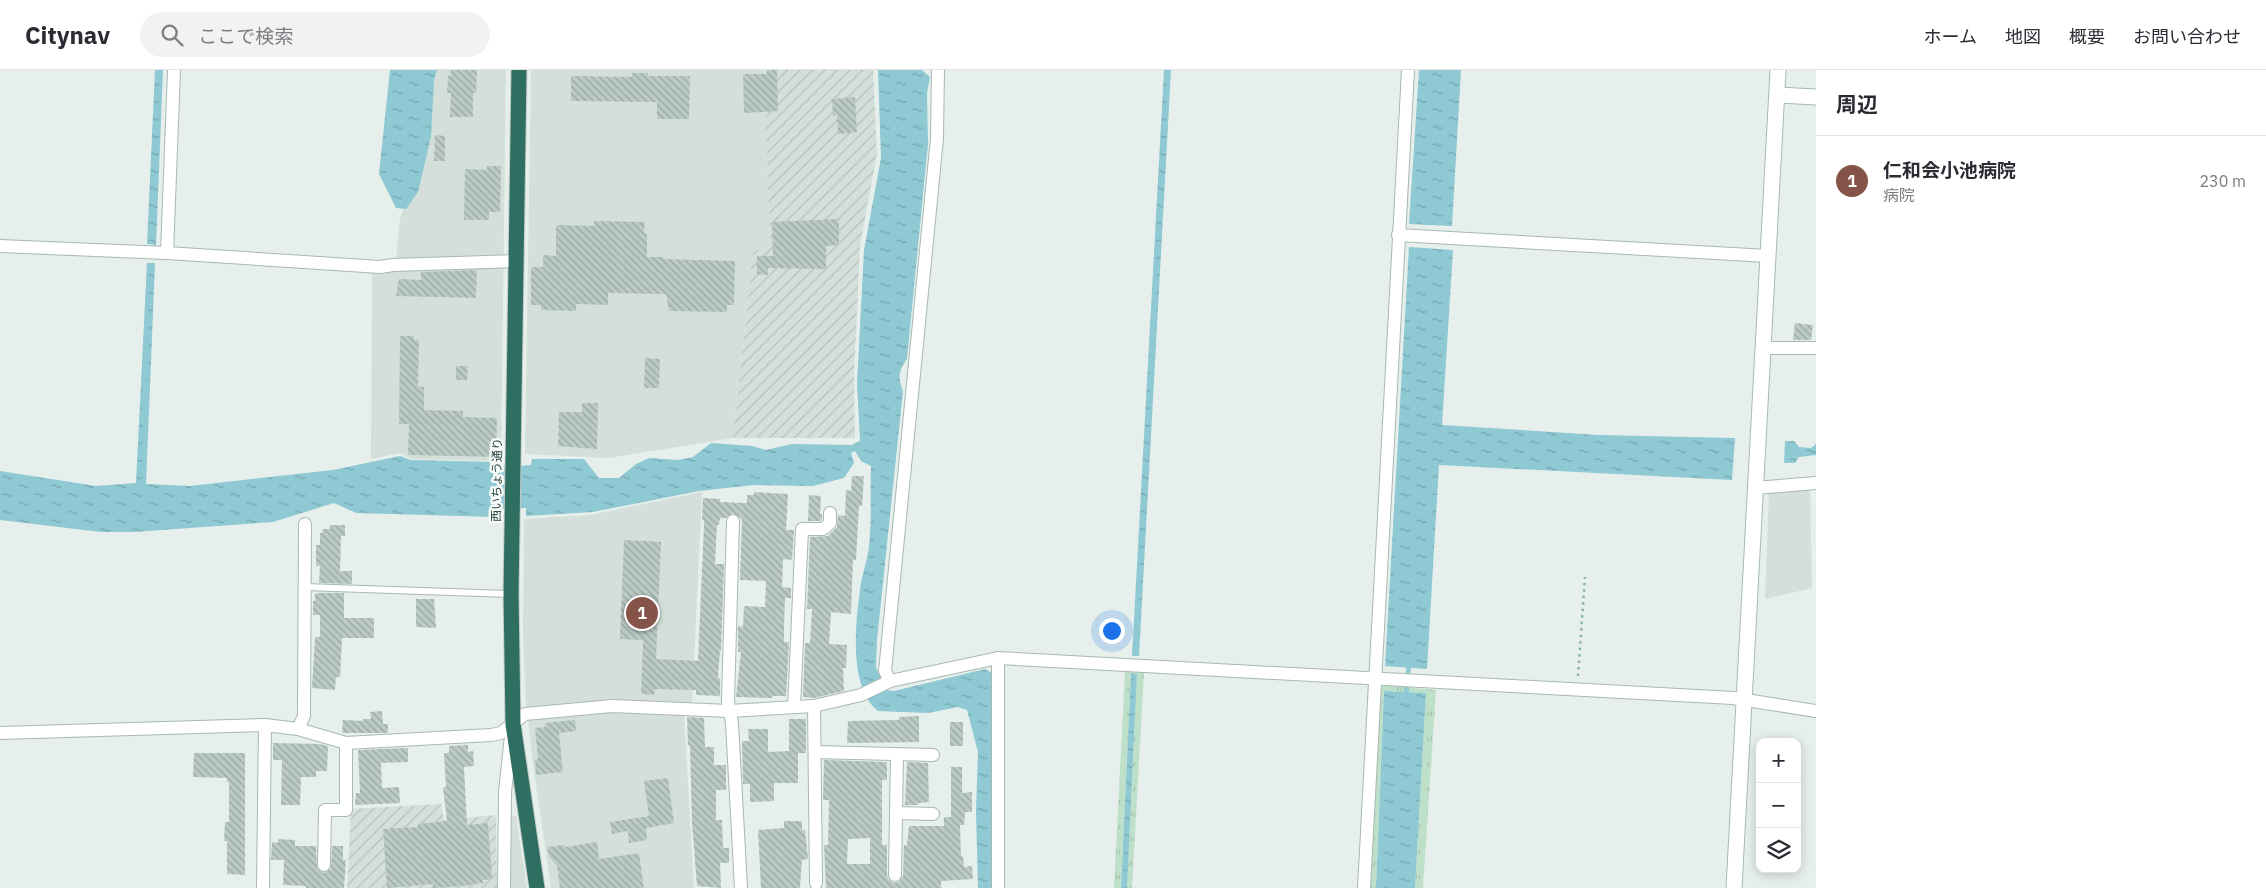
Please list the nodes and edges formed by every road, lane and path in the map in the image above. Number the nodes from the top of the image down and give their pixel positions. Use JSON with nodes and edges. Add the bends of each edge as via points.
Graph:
{"nodes":[{"id":1,"x":174,"y":70,"type":"edge"},
{"id":2,"x":519,"y":70,"type":"edge"},
{"id":3,"x":938,"y":70,"type":"edge"},
{"id":4,"x":1408,"y":70,"type":"edge"},
{"id":5,"x":1778,"y":70,"type":"edge"},
{"id":6,"x":1777,"y":95,"type":"junction"},
{"id":7,"x":1816,"y":97,"type":"edge"},
{"id":8,"x":1398,"y":235,"type":"junction"},
{"id":9,"x":0,"y":246,"type":"edge"},
{"id":10,"x":167,"y":252,"type":"junction"},
{"id":11,"x":1768,"y":256,"type":"junction"},
{"id":12,"x":516,"y":261,"type":"junction"},
{"id":13,"x":1763,"y":348,"type":"junction"},
{"id":14,"x":1816,"y":348,"type":"edge"},
{"id":15,"x":1816,"y":483,"type":"edge"},
{"id":16,"x":1755,"y":488,"type":"junction"},
{"id":17,"x":830,"y":514,"type":"dead end"},
{"id":18,"x":733,"y":520,"type":"dead end"},
{"id":19,"x":305,"y":524,"type":"dead end"},
{"id":20,"x":1585,"y":577,"type":"dead end"},
{"id":21,"x":304,"y":587,"type":"junction"},
{"id":22,"x":510,"y":594,"type":"junction"},
{"id":23,"x":998,"y":658,"type":"junction"},
{"id":24,"x":1374,"y":678,"type":"junction"},
{"id":25,"x":890,"y":681,"type":"junction"},
{"id":26,"x":1577,"y":690,"type":"junction"},
{"id":27,"x":1743,"y":699,"type":"junction"},
{"id":28,"x":814,"y":706,"type":"junction"},
{"id":29,"x":794,"y":707,"type":"junction"},
{"id":30,"x":729,"y":711,"type":"junction"},
{"id":31,"x":1816,"y":711,"type":"edge"},
{"id":32,"x":513,"y":724,"type":"junction"},
{"id":33,"x":266,"y":725,"type":"junction"},
{"id":34,"x":298,"y":729,"type":"junction"},
{"id":35,"x":0,"y":733,"type":"edge"},
{"id":36,"x":346,"y":743,"type":"junction"},
{"id":37,"x":815,"y":752,"type":"junction"},
{"id":38,"x":897,"y":754,"type":"junction"},
{"id":39,"x":933,"y":755,"type":"dead end"},
{"id":40,"x":896,"y":813,"type":"junction"},
{"id":41,"x":933,"y":814,"type":"dead end"},
{"id":42,"x":324,"y":865,"type":"dead end"},
{"id":43,"x":895,"y":875,"type":"dead end"},
{"id":44,"x":816,"y":883,"type":"dead end"},
{"id":45,"x":263,"y":888,"type":"edge"},
{"id":46,"x":504,"y":888,"type":"edge"},
{"id":47,"x":538,"y":888,"type":"edge"},
{"id":48,"x":741,"y":888,"type":"edge"},
{"id":49,"x":998,"y":888,"type":"edge"},
{"id":50,"x":1364,"y":888,"type":"edge"},
{"id":51,"x":1734,"y":888,"type":"edge"}],
"edges":[{"from":1,"to":10,"type":"street"},
{"from":2,"to":12,"type":"highway","name":"西いちょう通り"},
{"from":3,"to":25,"type":"street","via":[[937,138],[885,671]]},
{"from":4,"to":8,"type":"street"},
{"from":5,"to":6,"type":"street"},
{"from":6,"to":7,"type":"street"},
{"from":6,"to":11,"type":"street"},
{"from":8,"to":11,"type":"street"},
{"from":8,"to":24,"type":"street"},
{"from":9,"to":10,"type":"street"},
{"from":10,"to":12,"type":"street","via":[[380,267]]},
{"from":11,"to":13,"type":"street"},
{"from":12,"to":22,"type":"highway","name":"西いちょう通り"},
{"from":13,"to":14,"type":"street"},
{"from":13,"to":16,"type":"street"},
{"from":15,"to":16,"type":"street"},
{"from":16,"to":27,"type":"street"},
{"from":17,"to":29,"type":"street","via":[[830,523],[823,529],[802,529]]},
{"from":18,"to":30,"type":"street"},
{"from":19,"to":21,"type":"street"},
{"from":20,"to":26,"type":"path"},
{"from":21,"to":22,"type":"lane"},
{"from":21,"to":34,"type":"street","via":[[304,716]]},
{"from":22,"to":32,"type":"highway","name":"西いちょう通り"},
{"from":23,"to":24,"type":"street"},
{"from":23,"to":25,"type":"street"},
{"from":23,"to":49,"type":"street"},
{"from":24,"to":26,"type":"street"},
{"from":24,"to":50,"type":"street"},
{"from":25,"to":28,"type":"street","via":[[861,695]]},
{"from":26,"to":27,"type":"street"},
{"from":27,"to":31,"type":"street"},
{"from":27,"to":51,"type":"street"},
{"from":28,"to":29,"type":"street"},
{"from":28,"to":37,"type":"street"},
{"from":29,"to":30,"type":"street"},
{"from":30,"to":32,"type":"street","via":[[612,706],[525,714]]},
{"from":30,"to":48,"type":"street"},
{"from":32,"to":36,"type":"street","via":[[501,733],[491,735]]},
{"from":32,"to":46,"type":"street","via":[[505,792]]},
{"from":32,"to":47,"type":"highway","name":"西いちょう通り"},
{"from":33,"to":34,"type":"street"},
{"from":33,"to":35,"type":"street"},
{"from":33,"to":45,"type":"street"},
{"from":34,"to":36,"type":"street"},
{"from":36,"to":42,"type":"street","via":[[346,810],[325,810]]},
{"from":37,"to":38,"type":"street"},
{"from":37,"to":44,"type":"street"},
{"from":38,"to":39,"type":"street"},
{"from":38,"to":40,"type":"street"},
{"from":40,"to":41,"type":"street"},
{"from":40,"to":43,"type":"street"}]}
